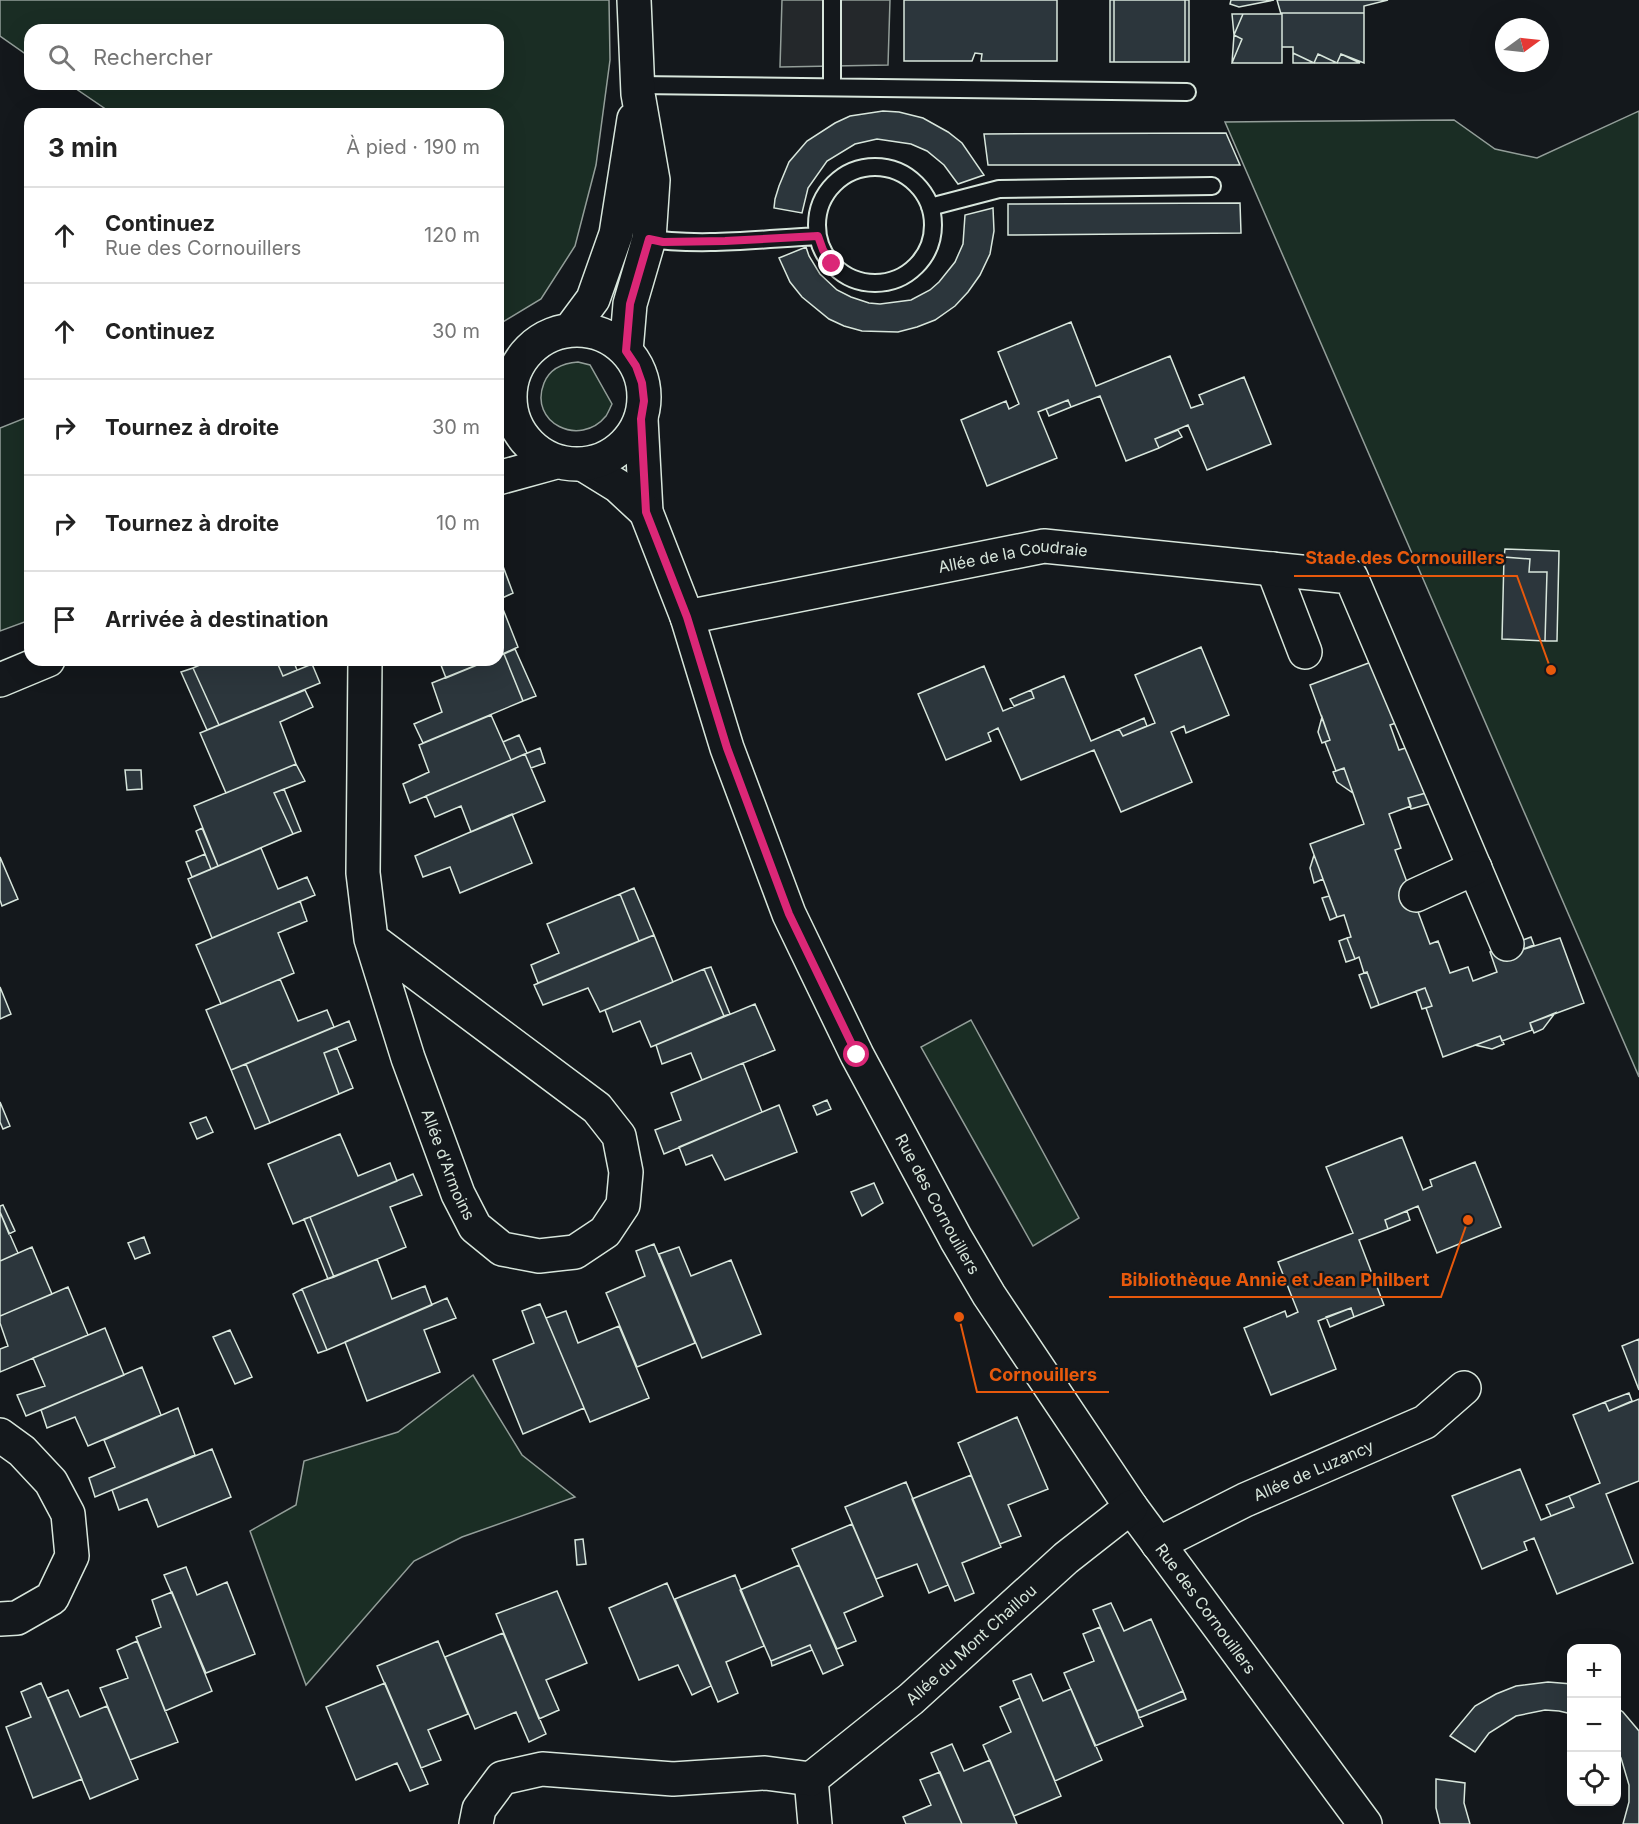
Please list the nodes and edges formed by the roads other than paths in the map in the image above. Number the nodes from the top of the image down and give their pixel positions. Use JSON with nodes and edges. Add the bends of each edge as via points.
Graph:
{"nodes":[{"id":1,"x":634,"y":0,"type":"edge"},
{"id":2,"x":832,"y":0,"type":"edge"},
{"id":3,"x":832,"y":87,"type":"junction"},
{"id":4,"x":638,"y":89,"type":"junction"},
{"id":5,"x":1187,"y":92,"type":"dead end"},
{"id":6,"x":1212,"y":186,"type":"dead end"},
{"id":7,"x":930,"y":207,"type":"junction"},
{"id":8,"x":616,"y":234,"type":"junction"},
{"id":9,"x":818,"y":236,"type":"junction"},
{"id":10,"x":649,"y":239,"type":"junction"},
{"id":11,"x":570,"y":330,"type":"junction"},
{"id":12,"x":626,"y":351,"type":"junction"},
{"id":13,"x":504,"y":416,"type":"edge"},
{"id":14,"x":641,"y":419,"type":"junction"},
{"id":15,"x":570,"y":463,"type":"junction"},
{"id":16,"x":504,"y":477,"type":"edge"},
{"id":17,"x":646,"y":512,"type":"junction"},
{"id":18,"x":1273,"y":569,"type":"junction"},
{"id":19,"x":687,"y":617,"type":"junction"},
{"id":20,"x":1305,"y":652,"type":"dead end"},
{"id":21,"x":34,"y":666,"type":"edge"},
{"id":22,"x":365,"y":666,"type":"edge"},
{"id":23,"x":0,"y":680,"type":"edge"},
{"id":24,"x":1475,"y":868,"type":"junction"},
{"id":25,"x":1416,"y":895,"type":"dead end"},
{"id":26,"x":371,"y":939,"type":"junction"},
{"id":27,"x":1507,"y":944,"type":"dead end"},
{"id":28,"x":1464,"y":1388,"type":"dead end"},
{"id":29,"x":0,"y":1435,"type":"edge"},
{"id":30,"x":1131,"y":1507,"type":"junction"},
{"id":31,"x":1158,"y":1544,"type":"junction"},
{"id":32,"x":0,"y":1619,"type":"edge"},
{"id":33,"x":811,"y":1779,"type":"junction"},
{"id":34,"x":476,"y":1824,"type":"edge"},
{"id":35,"x":815,"y":1824,"type":"edge"},
{"id":36,"x":1365,"y":1824,"type":"edge"}],
"edges":[{"from":1,"to":4,"type":"street"},
{"from":2,"to":3,"type":"lane"},
{"from":3,"to":4,"type":"lane"},
{"from":3,"to":5,"type":"lane"},
{"from":4,"to":8,"type":"street"},
{"from":4,"to":10,"type":"street","via":[[653,180]]},
{"from":6,"to":7,"type":"lane","via":[[999,189]]},
{"from":7,"to":9,"type":"lane","via":[[924,193],[899,173],[885,168],[854,171],[840,179],[821,204]]},
{"from":7,"to":9,"type":"lane","via":[[932,239],[926,253],[917,266],[890,281],[858,281],[844,274],[832,264]]},
{"from":8,"to":10,"type":"lane"},
{"from":8,"to":11,"type":"street","via":[[593,299]]},
{"from":9,"to":10,"type":"lane","via":[[725,241]]},
{"from":10,"to":12,"type":"street","via":[[630,304]]},
{"from":11,"to":12,"type":"street","via":[[591,331],[610,338]]},
{"from":11,"to":13,"type":"street","via":[[550,335],[531,347],[518,364]]},
{"from":12,"to":14,"type":"street","via":[[642,383]]},
{"from":13,"to":15,"type":"street","via":[[539,454]]},
{"from":14,"to":15,"type":"street","via":[[632,436],[603,460]]},
{"from":14,"to":17,"type":"street","name":"Rue des Cornouillers"},
{"from":15,"to":16,"type":"street"},
{"from":15,"to":17,"type":"street","name":"Rue des Cornouillers","via":[[618,486]]},
{"from":17,"to":19,"type":"street","name":"Rue des Cornouillers"},
{"from":18,"to":19,"type":"street","name":"Allée de la Coudraie","via":[[1044,546]]},
{"from":18,"to":20,"type":"street"},
{"from":18,"to":24,"type":"street","name":"Allée de la Coudraie","via":[[1351,577]]},
{"from":19,"to":30,"type":"street","name":"Rue des Cornouillers","via":[[727,748],[789,914],[857,1055],[976,1274]]},
{"from":21,"to":23,"type":"street"},
{"from":22,"to":26,"type":"street","name":"Allée d'Armoins","via":[[363,873]]},
{"from":24,"to":25,"type":"street"},
{"from":24,"to":27,"type":"street"},
{"from":26,"to":26,"type":"street","name":"Allée d'Armoins","via":[[416,1079],[458,1194],[475,1227],[502,1249],[539,1256],[575,1252],[605,1232],[623,1205],[626,1172],[619,1136],[597,1108]]},
{"from":28,"to":31,"type":"street","name":"Allée de Luzancy","via":[[1425,1422],[1245,1500]]},
{"from":29,"to":32,"type":"street","via":[[22,1451],[51,1482],[68,1514],[72,1556],[52,1598],[17,1618]]},
{"from":30,"to":31,"type":"street","name":"Rue des Cornouillers"},
{"from":30,"to":33,"type":"street","name":"Allée du Mont Chaillou","via":[[1066,1558],[910,1699]]},
{"from":31,"to":36,"type":"street","name":"Rue des Cornouillers"},
{"from":33,"to":34,"type":"street","via":[[765,1773],[673,1779],[542,1769],[502,1778],[479,1809]]},
{"from":33,"to":35,"type":"street"}]}
